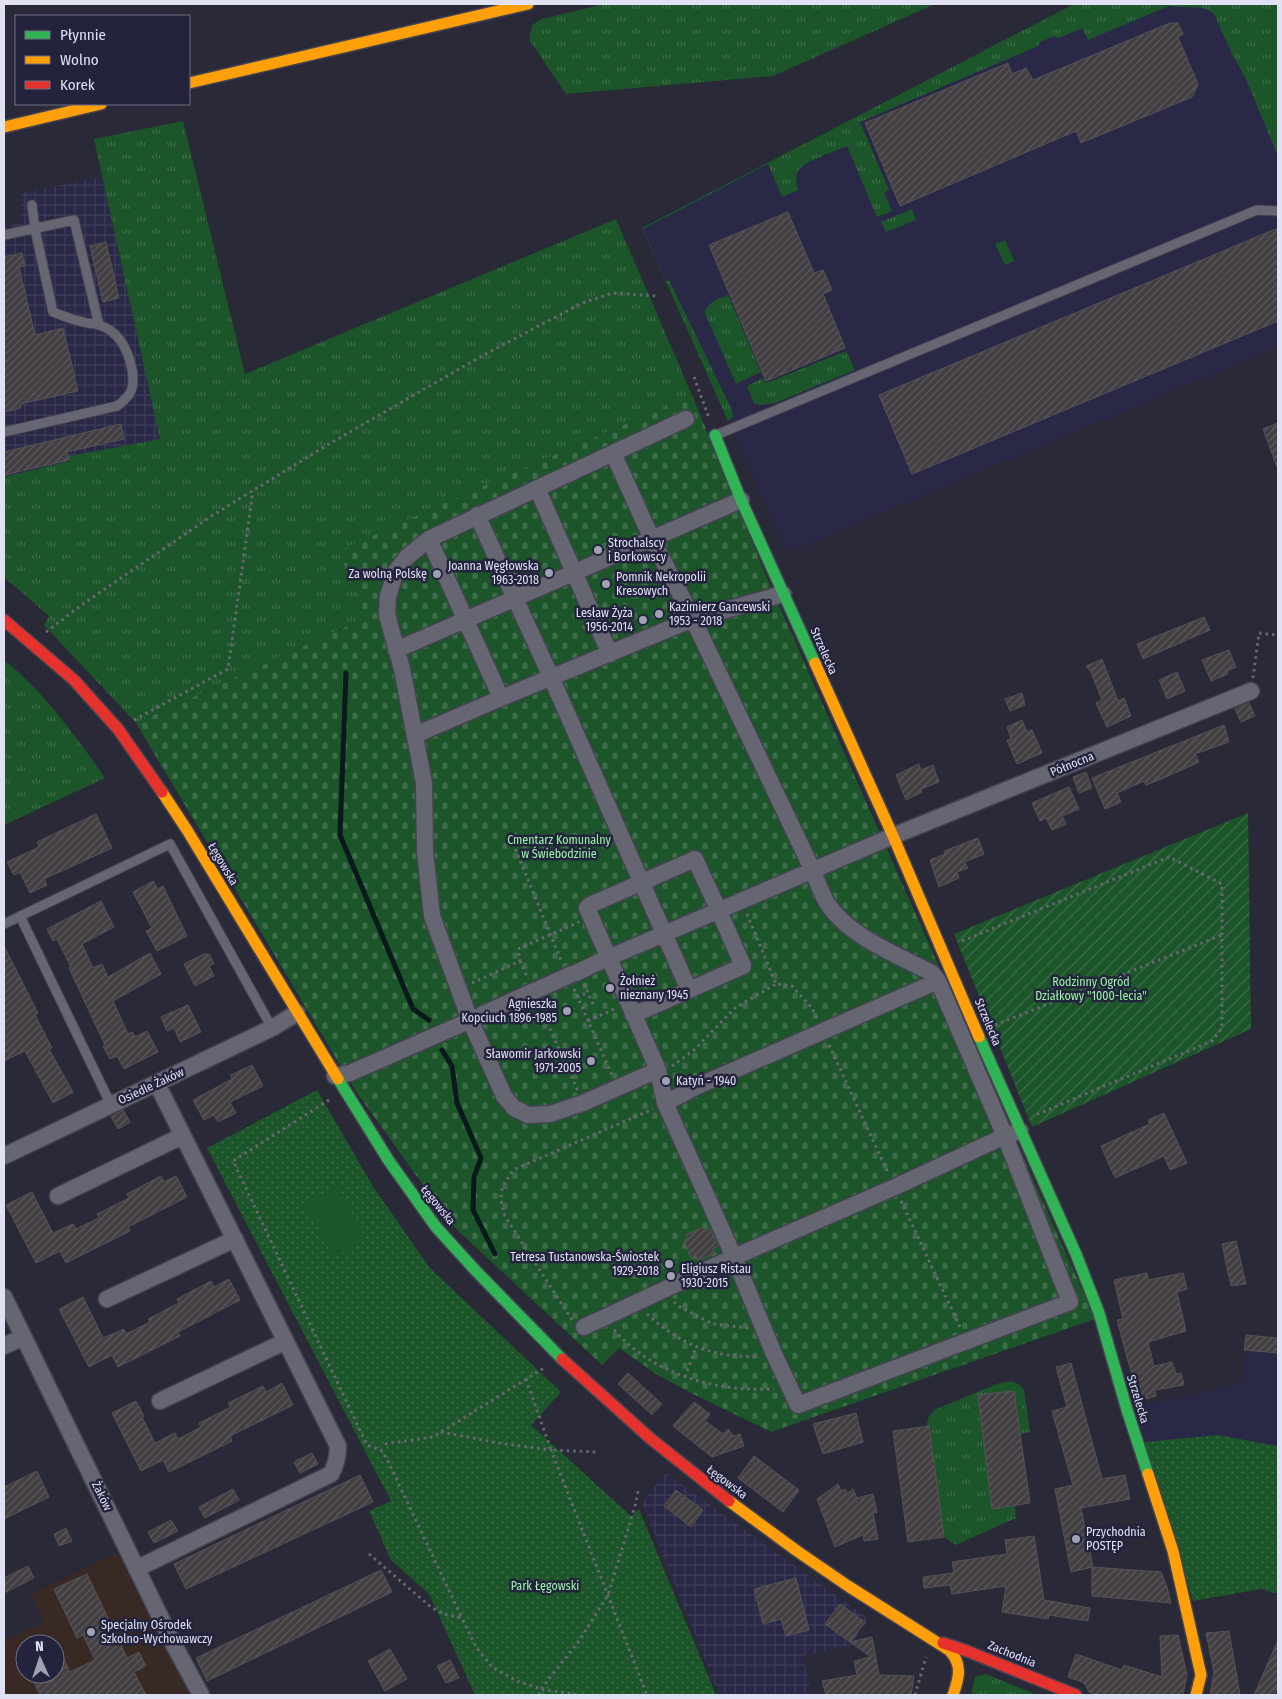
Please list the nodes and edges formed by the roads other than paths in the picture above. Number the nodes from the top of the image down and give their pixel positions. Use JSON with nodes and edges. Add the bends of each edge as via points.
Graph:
{"nodes":[{"id":1,"x":528,"y":4,"type":"edge"},
{"id":2,"x":190,"y":83,"type":"edge"},
{"id":3,"x":97,"y":105,"type":"edge"},
{"id":4,"x":4,"y":126,"type":"edge"},
{"id":5,"x":32,"y":205,"type":"dead end"},
{"id":6,"x":1278,"y":210,"type":"edge"},
{"id":7,"x":35,"y":229,"type":"junction"},
{"id":8,"x":4,"y":236,"type":"edge"},
{"id":9,"x":99,"y":325,"type":"junction"},
{"id":10,"x":686,"y":418,"type":"dead end"},
{"id":11,"x":4,"y":432,"type":"edge"},
{"id":12,"x":715,"y":435,"type":"joint"},
{"id":13,"x":612,"y":453,"type":"junction"},
{"id":14,"x":537,"y":488,"type":"junction"},
{"id":15,"x":741,"y":500,"type":"junction"},
{"id":16,"x":477,"y":515,"type":"junction"},
{"id":17,"x":429,"y":538,"type":"junction"},
{"id":18,"x":651,"y":538,"type":"junction"},
{"id":19,"x":574,"y":572,"type":"junction"},
{"id":20,"x":783,"y":594,"type":"junction"},
{"id":21,"x":515,"y":598,"type":"junction"},
{"id":22,"x":4,"y":620,"type":"edge"},
{"id":23,"x":693,"y":620,"type":"junction"},
{"id":24,"x":466,"y":621,"type":"junction"},
{"id":25,"x":396,"y":650,"type":"junction"},
{"id":26,"x":610,"y":654,"type":"junction"},
{"id":27,"x":551,"y":677,"type":"junction"},
{"id":28,"x":1251,"y":692,"type":"road end"},
{"id":29,"x":500,"y":698,"type":"junction"},
{"id":30,"x":415,"y":735,"type":"junction"},
{"id":31,"x":893,"y":836,"type":"junction"},
{"id":32,"x":813,"y":871,"type":"junction"},
{"id":33,"x":642,"y":882,"type":"junction"},
{"id":34,"x":720,"y":911,"type":"junction"},
{"id":35,"x":20,"y":916,"type":"junction"},
{"id":36,"x":4,"y":924,"type":"edge"},
{"id":37,"x":664,"y":934,"type":"junction"},
{"id":38,"x":604,"y":960,"type":"junction"},
{"id":39,"x":938,"y":981,"type":"junction"},
{"id":40,"x":689,"y":990,"type":"junction"},
{"id":41,"x":298,"y":1014,"type":"junction"},
{"id":42,"x":634,"y":1015,"type":"junction"},
{"id":43,"x":477,"y":1017,"type":"junction"},
{"id":44,"x":272,"y":1028,"type":"junction"},
{"id":45,"x":659,"y":1073,"type":"junction"},
{"id":46,"x":335,"y":1076,"type":"junction"},
{"id":47,"x":157,"y":1084,"type":"junction"},
{"id":48,"x":665,"y":1103,"type":"junction"},
{"id":49,"x":111,"y":1104,"type":"junction"},
{"id":50,"x":1013,"y":1130,"type":"junction"},
{"id":51,"x":182,"y":1136,"type":"junction"},
{"id":52,"x":4,"y":1156,"type":"edge"},
{"id":53,"x":58,"y":1196,"type":"dead end"},
{"id":54,"x":235,"y":1239,"type":"junction"},
{"id":55,"x":734,"y":1256,"type":"junction"},
{"id":56,"x":4,"y":1297,"type":"edge"},
{"id":57,"x":108,"y":1299,"type":"dead end"},
{"id":58,"x":584,"y":1327,"type":"road end"},
{"id":59,"x":23,"y":1337,"type":"junction"},
{"id":60,"x":284,"y":1342,"type":"junction"},
{"id":61,"x":4,"y":1346,"type":"edge"},
{"id":62,"x":160,"y":1401,"type":"dead end"},
{"id":63,"x":138,"y":1568,"type":"junction"},
{"id":64,"x":937,"y":1642,"type":"junction"},
{"id":65,"x":201,"y":1695,"type":"edge"},
{"id":66,"x":953,"y":1695,"type":"edge"},
{"id":67,"x":1076,"y":1695,"type":"edge"},
{"id":68,"x":1196,"y":1695,"type":"edge"}],
"edges":[{"from":1,"to":2,"type":"street"},
{"from":3,"to":4,"type":"street"},
{"from":5,"to":7,"type":"lane"},
{"from":6,"to":12,"type":"lane","via":[[1257,210]]},
{"from":7,"to":8,"type":"lane"},
{"from":7,"to":9,"type":"lane","via":[[54,312]]},
{"from":7,"to":9,"type":"lane","via":[[74,220]]},
{"from":9,"to":11,"type":"lane","via":[[118,336],[126,347],[133,378],[127,398],[117,406]]},
{"from":10,"to":13,"type":"street"},
{"from":12,"to":15,"type":"street","name":"Strzelecka"},
{"from":13,"to":14,"type":"street"},
{"from":13,"to":18,"type":"street"},
{"from":14,"to":16,"type":"street"},
{"from":14,"to":19,"type":"street"},
{"from":15,"to":18,"type":"street"},
{"from":15,"to":20,"type":"street","name":"Strzelecka"},
{"from":16,"to":17,"type":"street"},
{"from":16,"to":21,"type":"street"},
{"from":17,"to":24,"type":"street"},
{"from":17,"to":25,"type":"street","via":[[401,563],[388,596],[387,614]]},
{"from":18,"to":19,"type":"street"},
{"from":18,"to":23,"type":"street"},
{"from":19,"to":21,"type":"street"},
{"from":19,"to":26,"type":"street"},
{"from":20,"to":23,"type":"street"},
{"from":20,"to":31,"type":"street","name":"Strzelecka"},
{"from":21,"to":24,"type":"street"},
{"from":21,"to":27,"type":"street"},
{"from":22,"to":41,"type":"street","name":"Łęgowska","via":[[74,680],[118,728],[187,830]]},
{"from":23,"to":26,"type":"street"},
{"from":23,"to":32,"type":"street"},
{"from":24,"to":25,"type":"street"},
{"from":24,"to":29,"type":"street"},
{"from":25,"to":30,"type":"street"},
{"from":26,"to":27,"type":"street"},
{"from":27,"to":29,"type":"street"},
{"from":27,"to":33,"type":"street"},
{"from":28,"to":31,"type":"street","name":"Północna"},
{"from":29,"to":30,"type":"street"},
{"from":30,"to":43,"type":"street","via":[[424,783],[425,852],[432,916],[458,990]]},
{"from":31,"to":32,"type":"street","name":"Północna"},
{"from":31,"to":50,"type":"street","name":"Strzelecka"},
{"from":32,"to":34,"type":"street","name":"Północna"},
{"from":32,"to":39,"type":"street","via":[[826,902],[836,916],[867,940],[932,973]]},
{"from":33,"to":34,"type":"street","via":[[695,859]]},
{"from":33,"to":37,"type":"street"},
{"from":33,"to":38,"type":"street","via":[[587,908]]},
{"from":34,"to":37,"type":"street","name":"Północna"},
{"from":34,"to":40,"type":"street","via":[[743,966]]},
{"from":35,"to":36,"type":"lane"},
{"from":35,"to":44,"type":"lane","via":[[170,844]]},
{"from":35,"to":49,"type":"lane"},
{"from":37,"to":38,"type":"street","name":"Północna"},
{"from":37,"to":40,"type":"street"},
{"from":38,"to":42,"type":"street"},
{"from":38,"to":43,"type":"street","name":"Północna","via":[[575,976]]},
{"from":39,"to":48,"type":"street"},
{"from":39,"to":50,"type":"street"},
{"from":40,"to":42,"type":"street"},
{"from":41,"to":44,"type":"street","name":"Osiedle Żaków"},
{"from":41,"to":46,"type":"street","name":"Łęgowska"},
{"from":42,"to":45,"type":"street"},
{"from":43,"to":45,"type":"street","via":[[504,1096],[514,1108],[528,1115],[550,1114]]},
{"from":43,"to":46,"type":"street","name":"Północna","via":[[350,1073]]},
{"from":44,"to":47,"type":"street","name":"Osiedle Żaków"},
{"from":45,"to":48,"type":"street"},
{"from":46,"to":64,"type":"street","name":"Łęgowska","via":[[404,1185],[437,1228],[588,1383],[668,1455],[753,1519],[896,1618]]},
{"from":47,"to":49,"type":"street","name":"Osiedle Żaków"},
{"from":47,"to":51,"type":"street"},
{"from":48,"to":55,"type":"street"},
{"from":49,"to":52,"type":"street","name":"Osiedle Żaków"},
{"from":50,"to":55,"type":"street","via":[[894,1187]]},
{"from":50,"to":55,"type":"street","via":[[1070,1302],[798,1405]]},
{"from":50,"to":68,"type":"street","name":"Strzelecka","via":[[1076,1254],[1098,1313],[1173,1551],[1201,1675]]},
{"from":51,"to":53,"type":"street"},
{"from":51,"to":54,"type":"street"},
{"from":54,"to":57,"type":"street"},
{"from":54,"to":60,"type":"street"},
{"from":55,"to":58,"type":"street"},
{"from":56,"to":59,"type":"street","name":"Żaków"},
{"from":59,"to":61,"type":"street"},
{"from":59,"to":63,"type":"street","name":"Żaków"},
{"from":60,"to":62,"type":"street"},
{"from":60,"to":63,"type":"street","via":[[338,1446],[336,1465],[331,1474]]},
{"from":63,"to":65,"type":"street","name":"Żaków"},
{"from":64,"to":66,"type":"street","name":"Łęgowska","via":[[953,1652],[959,1664]]},
{"from":64,"to":67,"type":"street","name":"Zachodnia"}]}
